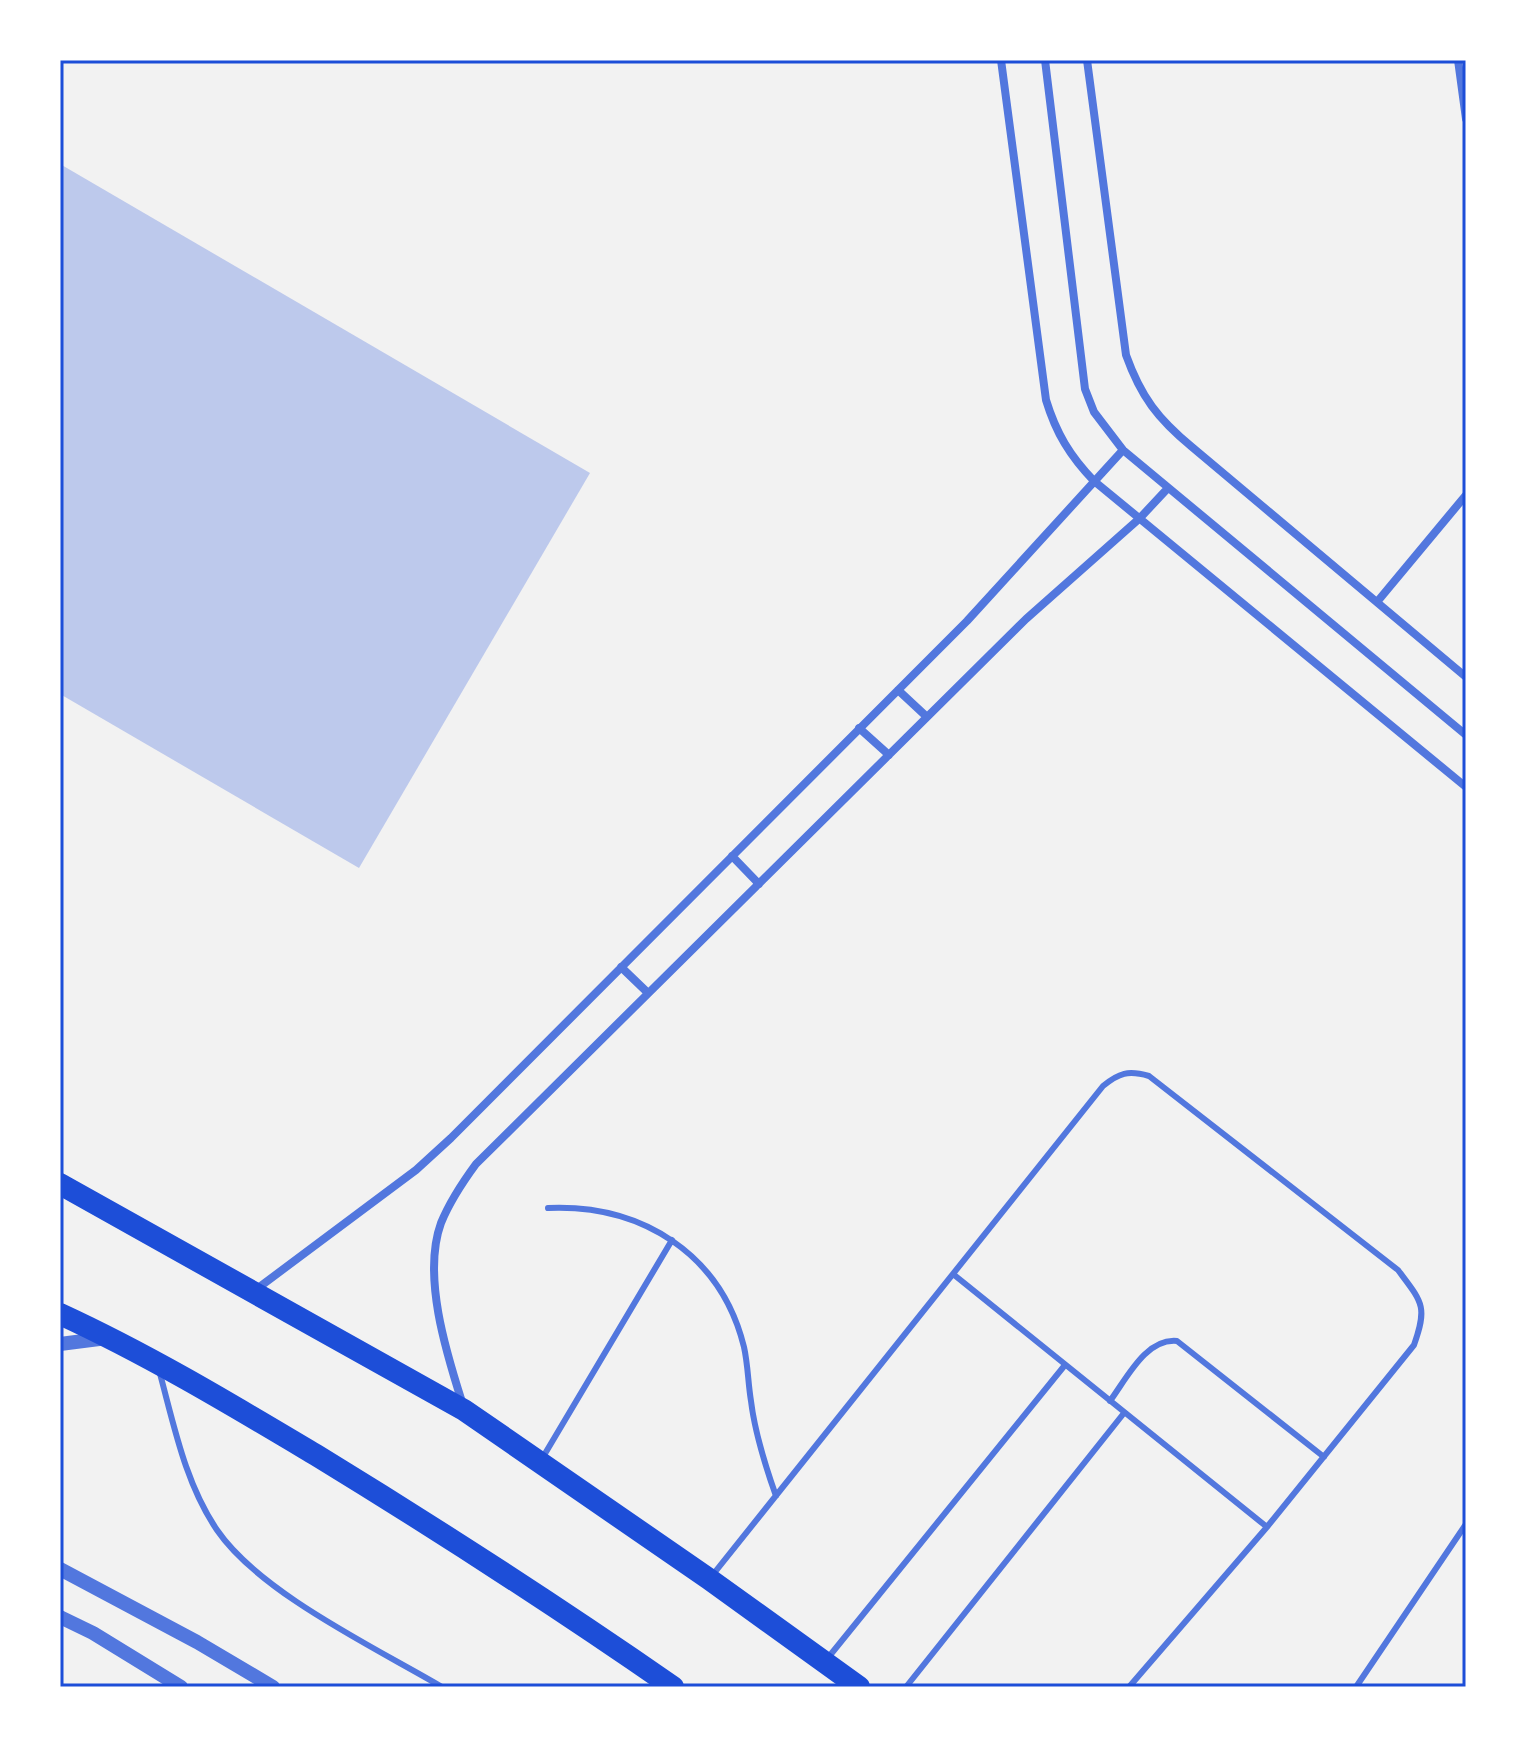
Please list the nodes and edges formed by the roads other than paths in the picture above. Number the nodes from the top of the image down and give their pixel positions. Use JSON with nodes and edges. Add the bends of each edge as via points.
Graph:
{"nodes":[{"id":1,"x":1001,"y":60,"type":"edge"},
{"id":2,"x":1045,"y":60,"type":"edge"},
{"id":3,"x":1087,"y":60,"type":"edge"},
{"id":4,"x":1458,"y":60,"type":"edge"},
{"id":5,"x":1466,"y":119,"type":"edge"},
{"id":6,"x":1123,"y":450,"type":"junction"},
{"id":7,"x":1094,"y":481,"type":"junction"},
{"id":8,"x":1168,"y":488,"type":"junction"},
{"id":9,"x":1466,"y":495,"type":"edge"},
{"id":10,"x":1140,"y":518,"type":"junction"},
{"id":11,"x":1377,"y":602,"type":"junction"},
{"id":12,"x":1466,"y":677,"type":"edge"},
{"id":13,"x":898,"y":690,"type":"junction"},
{"id":14,"x":927,"y":717,"type":"junction"},
{"id":15,"x":859,"y":728,"type":"junction"},
{"id":16,"x":1466,"y":735,"type":"edge"},
{"id":17,"x":889,"y":755,"type":"junction"},
{"id":18,"x":1466,"y":787,"type":"edge"},
{"id":19,"x":732,"y":856,"type":"junction"},
{"id":20,"x":759,"y":884,"type":"junction"},
{"id":21,"x":621,"y":967,"type":"junction"},
{"id":22,"x":647,"y":992,"type":"junction"},
{"id":23,"x":60,"y":1184,"type":"edge"},
{"id":24,"x":548,"y":1208,"type":"dead end"},
{"id":25,"x":672,"y":1240,"type":"junction"},
{"id":26,"x":953,"y":1274,"type":"junction"},
{"id":27,"x":252,"y":1292,"type":"junction"},
{"id":28,"x":60,"y":1314,"type":"edge"},
{"id":29,"x":110,"y":1337,"type":"junction"},
{"id":30,"x":60,"y":1344,"type":"edge"},
{"id":31,"x":157,"y":1363,"type":"junction"},
{"id":32,"x":1065,"y":1365,"type":"junction"},
{"id":33,"x":1110,"y":1401,"type":"junction"},
{"id":34,"x":464,"y":1410,"type":"junction"},
{"id":35,"x":1124,"y":1413,"type":"junction"},
{"id":36,"x":1324,"y":1457,"type":"junction"},
{"id":37,"x":539,"y":1463,"type":"junction"},
{"id":38,"x":776,"y":1496,"type":"junction"},
{"id":39,"x":1466,"y":1524,"type":"edge"},
{"id":40,"x":1267,"y":1527,"type":"junction"},
{"id":41,"x":60,"y":1569,"type":"edge"},
{"id":42,"x":709,"y":1579,"type":"junction"},
{"id":43,"x":60,"y":1617,"type":"edge"},
{"id":44,"x":825,"y":1662,"type":"junction"},
{"id":45,"x":181,"y":1687,"type":"edge"},
{"id":46,"x":273,"y":1687,"type":"edge"},
{"id":47,"x":442,"y":1687,"type":"edge"},
{"id":48,"x":673,"y":1687,"type":"edge"},
{"id":49,"x":859,"y":1687,"type":"edge"},
{"id":50,"x":906,"y":1687,"type":"edge"},
{"id":51,"x":1129,"y":1687,"type":"edge"},
{"id":52,"x":1356,"y":1687,"type":"edge"}],
"edges":[{"from":1,"to":7,"type":"street","via":[[1046,400],[1055,430]]},
{"from":2,"to":6,"type":"street","via":[[1085,389],[1094,412]]},
{"from":3,"to":11,"type":"street","via":[[1126,355],[1136,382],[1169,428]]},
{"from":4,"to":5,"type":"street"},
{"from":6,"to":7,"type":"street"},
{"from":6,"to":8,"type":"street"},
{"from":7,"to":10,"type":"street"},
{"from":7,"to":13,"type":"street"},
{"from":8,"to":10,"type":"street"},
{"from":8,"to":16,"type":"street"},
{"from":9,"to":11,"type":"street"},
{"from":10,"to":14,"type":"street","via":[[1026,619]]},
{"from":10,"to":18,"type":"street"},
{"from":11,"to":12,"type":"street"},
{"from":13,"to":14,"type":"street"},
{"from":13,"to":15,"type":"street"},
{"from":14,"to":17,"type":"street"},
{"from":15,"to":17,"type":"street"},
{"from":15,"to":19,"type":"street"},
{"from":17,"to":20,"type":"street"},
{"from":19,"to":20,"type":"street"},
{"from":19,"to":21,"type":"street"},
{"from":20,"to":22,"type":"street"},
{"from":21,"to":22,"type":"street"},
{"from":21,"to":27,"type":"street","via":[[416,1170]]},
{"from":22,"to":34,"type":"street","via":[[476,1164],[440,1226],[435,1264],[438,1314]]},
{"from":23,"to":27,"type":"highway"},
{"from":24,"to":25,"type":"lane","via":[[620,1215]]},
{"from":25,"to":37,"type":"lane"},
{"from":25,"to":38,"type":"lane","via":[[716,1283],[738,1326],[756,1431]]},
{"from":26,"to":32,"type":"lane"},
{"from":26,"to":36,"type":"lane","via":[[1103,1086],[1117,1074],[1149,1076],[1398,1270],[1420,1300],[1422,1322],[1414,1345]]},
{"from":26,"to":38,"type":"lane"},
{"from":27,"to":34,"type":"highway"},
{"from":28,"to":29,"type":"highway"},
{"from":29,"to":30,"type":"street"},
{"from":29,"to":31,"type":"highway"},
{"from":31,"to":47,"type":"lane","via":[[185,1464],[219,1532],[244,1560],[302,1605]]},
{"from":31,"to":48,"type":"highway","via":[[393,1502]]},
{"from":32,"to":33,"type":"lane"},
{"from":32,"to":44,"type":"lane"},
{"from":33,"to":35,"type":"lane"},
{"from":33,"to":36,"type":"lane","via":[[1153,1345],[1177,1341]]},
{"from":34,"to":37,"type":"highway"},
{"from":35,"to":40,"type":"lane"},
{"from":35,"to":50,"type":"lane"},
{"from":36,"to":40,"type":"lane"},
{"from":37,"to":42,"type":"highway"},
{"from":38,"to":42,"type":"lane"},
{"from":39,"to":52,"type":"lane"},
{"from":40,"to":51,"type":"lane"},
{"from":41,"to":46,"type":"street"},
{"from":42,"to":44,"type":"highway"},
{"from":43,"to":45,"type":"street"},
{"from":44,"to":49,"type":"highway"}]}
